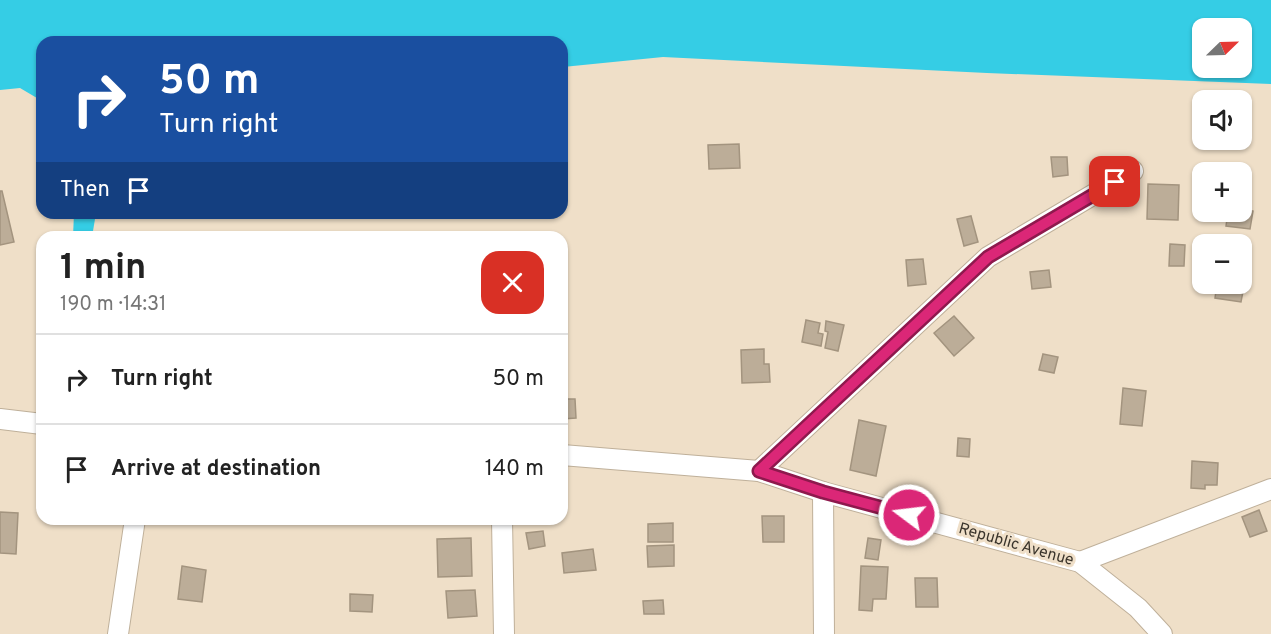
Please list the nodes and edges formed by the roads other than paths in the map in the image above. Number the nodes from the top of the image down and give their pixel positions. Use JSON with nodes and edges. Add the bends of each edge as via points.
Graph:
{"nodes":[{"id":1,"x":1133,"y":171,"type":"dead end"},
{"id":2,"x":0,"y":419,"type":"edge"},
{"id":3,"x":36,"y":423,"type":"edge"},
{"id":4,"x":568,"y":455,"type":"edge"},
{"id":5,"x":759,"y":471,"type":"junction"},
{"id":6,"x":1271,"y":489,"type":"edge"},
{"id":7,"x":823,"y":492,"type":"junction"},
{"id":8,"x":134,"y":525,"type":"edge"},
{"id":9,"x":502,"y":525,"type":"edge"},
{"id":10,"x":1080,"y":562,"type":"junction"},
{"id":11,"x":118,"y":634,"type":"edge"},
{"id":12,"x":504,"y":634,"type":"edge"},
{"id":13,"x":824,"y":634,"type":"edge"},
{"id":14,"x":1162,"y":634,"type":"edge"}],
"edges":[{"from":1,"to":5,"type":"street","via":[[988,257]]},
{"from":2,"to":3,"type":"street"},
{"from":4,"to":5,"type":"street","name":"Republic Avenue"},
{"from":5,"to":7,"type":"street","name":"Republic Avenue"},
{"from":6,"to":10,"type":"street"},
{"from":7,"to":10,"type":"street","name":"Republic Avenue"},
{"from":7,"to":13,"type":"street"},
{"from":8,"to":11,"type":"street"},
{"from":9,"to":12,"type":"street"},
{"from":10,"to":14,"type":"street","name":"Republic Avenue","via":[[1138,608]]}]}
